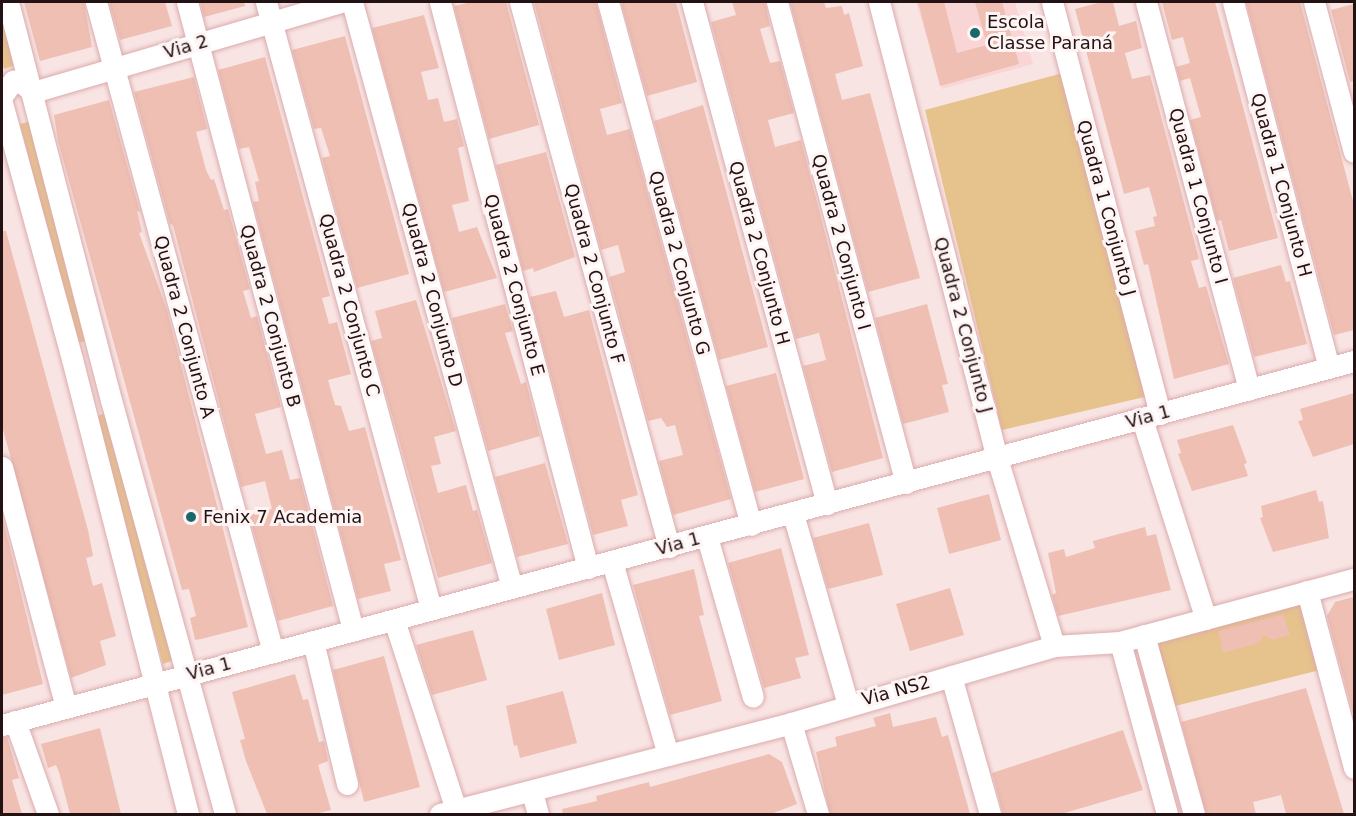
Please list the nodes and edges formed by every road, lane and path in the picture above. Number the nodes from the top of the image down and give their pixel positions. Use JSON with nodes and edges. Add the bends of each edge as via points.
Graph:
{"nodes":[{"id":1,"x":8,"y":2,"type":"edge"},
{"id":2,"x":96,"y":2,"type":"edge"},
{"id":3,"x":187,"y":2,"type":"edge"},
{"id":4,"x":266,"y":2,"type":"edge"},
{"id":5,"x":340,"y":2,"type":"edge"},
{"id":6,"x":352,"y":2,"type":"edge"},
{"id":7,"x":440,"y":2,"type":"edge"},
{"id":8,"x":520,"y":2,"type":"edge"},
{"id":9,"x":608,"y":2,"type":"edge"},
{"id":10,"x":692,"y":2,"type":"edge"},
{"id":11,"x":777,"y":2,"type":"edge"},
{"id":12,"x":879,"y":2,"type":"edge"},
{"id":13,"x":1052,"y":2,"type":"edge"},
{"id":14,"x":1146,"y":2,"type":"edge"},
{"id":15,"x":1233,"y":2,"type":"edge"},
{"id":16,"x":1314,"y":2,"type":"edge"},
{"id":17,"x":272,"y":22,"type":"junction"},
{"id":18,"x":198,"y":43,"type":"junction"},
{"id":19,"x":114,"y":68,"type":"junction"},
{"id":20,"x":33,"y":92,"type":"junction"},
{"id":21,"x":2,"y":100,"type":"edge"},
{"id":22,"x":1354,"y":152,"type":"edge"},
{"id":23,"x":98,"y":347,"type":"junction"},
{"id":24,"x":72,"y":359,"type":"junction"},
{"id":25,"x":1354,"y":361,"type":"edge"},
{"id":26,"x":1329,"y":368,"type":"junction"},
{"id":27,"x":1249,"y":390,"type":"junction"},
{"id":28,"x":111,"y":400,"type":"junction"},
{"id":29,"x":83,"y":404,"type":"junction"},
{"id":30,"x":1151,"y":416,"type":"junction"},
{"id":31,"x":998,"y":458,"type":"junction"},
{"id":32,"x":2,"y":467,"type":"edge"},
{"id":33,"x":906,"y":483,"type":"junction"},
{"id":34,"x":826,"y":504,"type":"junction"},
{"id":35,"x":793,"y":514,"type":"junction"},
{"id":36,"x":751,"y":525,"type":"junction"},
{"id":37,"x":707,"y":537,"type":"junction"},
{"id":38,"x":669,"y":547,"type":"junction"},
{"id":39,"x":612,"y":562,"type":"junction"},
{"id":40,"x":588,"y":568,"type":"junction"},
{"id":41,"x":1354,"y":579,"type":"edge"},
{"id":42,"x":512,"y":588,"type":"junction"},
{"id":43,"x":1307,"y":591,"type":"junction"},
{"id":44,"x":431,"y":609,"type":"junction"},
{"id":45,"x":1206,"y":619,"type":"junction"},
{"id":46,"x":394,"y":620,"type":"junction"},
{"id":47,"x":354,"y":630,"type":"junction"},
{"id":48,"x":1144,"y":635,"type":"junction"},
{"id":49,"x":313,"y":641,"type":"junction"},
{"id":50,"x":1120,"y":642,"type":"junction"},
{"id":51,"x":1054,"y":646,"type":"junction"},
{"id":52,"x":273,"y":652,"type":"junction"},
{"id":53,"x":186,"y":675,"type":"junction"},
{"id":54,"x":951,"y":676,"type":"junction"},
{"id":55,"x":153,"y":684,"type":"junction"},
{"id":56,"x":753,"y":697,"type":"dead end"},
{"id":57,"x":848,"y":704,"type":"junction"},
{"id":58,"x":66,"y":707,"type":"junction"},
{"id":59,"x":8,"y":723,"type":"edge"},
{"id":60,"x":791,"y":723,"type":"junction"},
{"id":61,"x":668,"y":755,"type":"junction"},
{"id":62,"x":1354,"y":768,"type":"edge"},
{"id":63,"x":346,"y":784,"type":"dead end"},
{"id":64,"x":532,"y":792,"type":"junction"},
{"id":65,"x":448,"y":812,"type":"edge"},
{"id":66,"x":48,"y":814,"type":"edge"},
{"id":67,"x":188,"y":814,"type":"edge"},
{"id":68,"x":225,"y":814,"type":"edge"},
{"id":69,"x":538,"y":814,"type":"edge"},
{"id":70,"x":818,"y":814,"type":"edge"},
{"id":71,"x":990,"y":814,"type":"edge"},
{"id":72,"x":1167,"y":814,"type":"edge"},
{"id":73,"x":1194,"y":814,"type":"edge"}],
"edges":[{"from":1,"to":20,"type":"street"},
{"from":2,"to":19,"type":"street","name":"Quadra 2 Conjunto A"},
{"from":3,"to":18,"type":"street","name":"Quadra 2 Conjunto B"},
{"from":4,"to":17,"type":"street","name":"Quadra 2 Conjunto C"},
{"from":5,"to":17,"type":"street","name":"Via 2"},
{"from":6,"to":42,"type":"street","name":"Quadra 2 Conjunto D"},
{"from":7,"to":40,"type":"street","name":"Quadra 2 Conjunto E"},
{"from":8,"to":38,"type":"street","name":"Quadra 2 Conjunto F"},
{"from":9,"to":36,"type":"street","name":"Quadra 2 Conjunto G"},
{"from":10,"to":34,"type":"street","name":"Quadra 2 Conjunto H"},
{"from":11,"to":33,"type":"street","name":"Quadra 2 Conjunto I"},
{"from":12,"to":31,"type":"street","name":"Quadra 2 Conjunto J"},
{"from":13,"to":30,"type":"street","name":"Quadra 1 Conjunto J"},
{"from":14,"to":27,"type":"street","name":"Quadra 1 Conjunto I"},
{"from":15,"to":26,"type":"street","name":"Quadra 1 Conjunto H"},
{"from":16,"to":22,"type":"street"},
{"from":17,"to":18,"type":"street","name":"Via 2"},
{"from":17,"to":44,"type":"street","name":"Quadra 2 Conjunto C"},
{"from":18,"to":19,"type":"street","name":"Via 2"},
{"from":18,"to":47,"type":"street","name":"Quadra 2 Conjunto B"},
{"from":19,"to":20,"type":"street","name":"Via 2"},
{"from":19,"to":52,"type":"street","name":"Quadra 2 Conjunto A"},
{"from":20,"to":21,"type":"street","via":[[13,81]]},
{"from":20,"to":23,"type":"street"},
{"from":21,"to":24,"type":"street"},
{"from":23,"to":24,"type":"street","via":[[87,362]]},
{"from":23,"to":28,"type":"street"},
{"from":24,"to":29,"type":"street"},
{"from":25,"to":26,"type":"street","name":"Via 1"},
{"from":26,"to":27,"type":"street","name":"Via 1"},
{"from":27,"to":30,"type":"street","name":"Via 1"},
{"from":28,"to":29,"type":"street","via":[[96,395]]},
{"from":28,"to":53,"type":"street"},
{"from":29,"to":55,"type":"street"},
{"from":30,"to":31,"type":"street","name":"Via 1"},
{"from":30,"to":45,"type":"street","name":"Quadra 1 Conjunto J"},
{"from":31,"to":33,"type":"street","name":"Via 1"},
{"from":31,"to":51,"type":"street","name":"Quadra 2 Conjunto J"},
{"from":32,"to":58,"type":"street"},
{"from":33,"to":34,"type":"street","name":"Via 1"},
{"from":34,"to":35,"type":"street","name":"Via 1"},
{"from":35,"to":36,"type":"street","name":"Via 1"},
{"from":35,"to":57,"type":"street"},
{"from":36,"to":37,"type":"street","name":"Via 1"},
{"from":37,"to":38,"type":"street","name":"Via 1"},
{"from":37,"to":56,"type":"street"},
{"from":38,"to":39,"type":"street","name":"Via 1"},
{"from":39,"to":40,"type":"street","name":"Via 1"},
{"from":39,"to":61,"type":"street"},
{"from":40,"to":42,"type":"street","name":"Via 1"},
{"from":41,"to":43,"type":"street","name":"Via NS2"},
{"from":42,"to":44,"type":"street","name":"Via 1"},
{"from":43,"to":45,"type":"street","name":"Via NS2"},
{"from":43,"to":62,"type":"street"},
{"from":44,"to":46,"type":"street","name":"Via 1"},
{"from":45,"to":48,"type":"street","name":"Via NS2"},
{"from":46,"to":47,"type":"street","name":"Via 1"},
{"from":46,"to":65,"type":"street"},
{"from":47,"to":49,"type":"street","name":"Via 1"},
{"from":48,"to":50,"type":"street","name":"Via NS2"},
{"from":48,"to":73,"type":"street"},
{"from":49,"to":52,"type":"street","name":"Via 1"},
{"from":49,"to":63,"type":"street"},
{"from":50,"to":51,"type":"street","name":"Via NS2"},
{"from":50,"to":72,"type":"street"},
{"from":51,"to":54,"type":"street","name":"Via NS2"},
{"from":52,"to":53,"type":"street","name":"Via 1"},
{"from":53,"to":55,"type":"street","name":"Via 1"},
{"from":53,"to":68,"type":"street"},
{"from":54,"to":57,"type":"street","name":"Via NS2"},
{"from":54,"to":71,"type":"street"},
{"from":55,"to":58,"type":"street","name":"Via 1"},
{"from":55,"to":67,"type":"street"},
{"from":57,"to":60,"type":"street","name":"Via NS2"},
{"from":58,"to":59,"type":"street","name":"Via 1"},
{"from":59,"to":66,"type":"street"},
{"from":60,"to":61,"type":"street","name":"Via NS2"},
{"from":60,"to":70,"type":"street"},
{"from":61,"to":64,"type":"street","name":"Via NS2"},
{"from":64,"to":65,"type":"street","name":"Via NS2"},
{"from":64,"to":69,"type":"street"}]}
